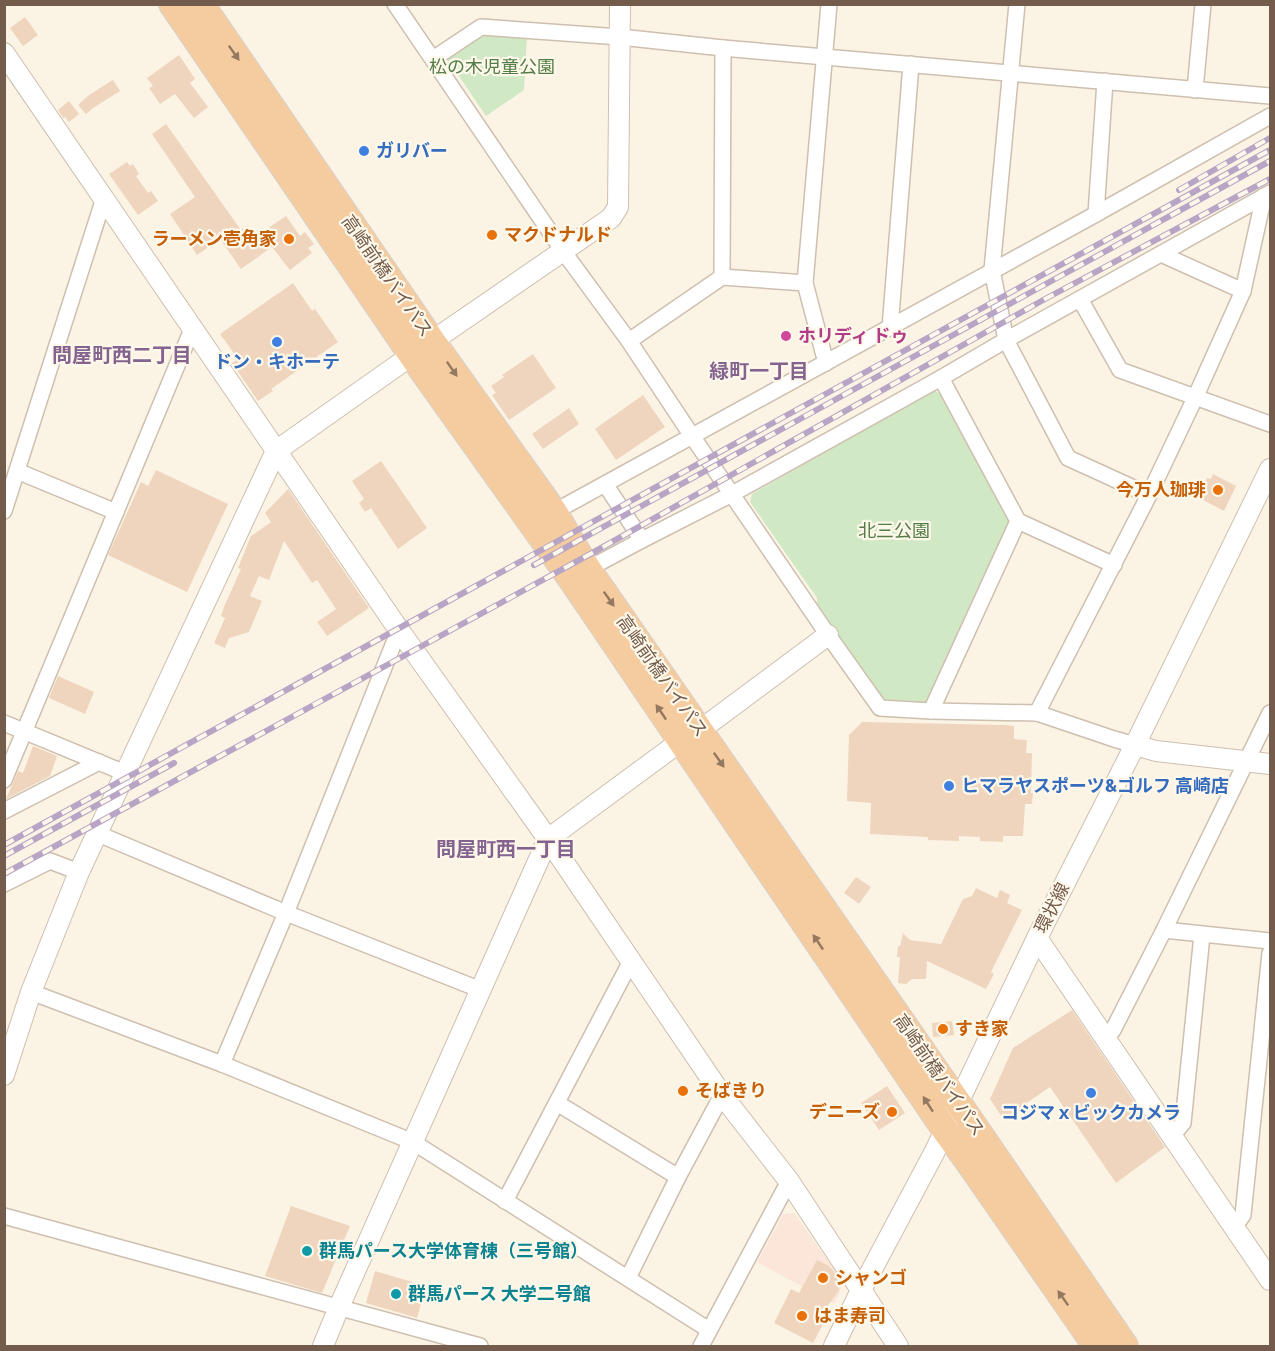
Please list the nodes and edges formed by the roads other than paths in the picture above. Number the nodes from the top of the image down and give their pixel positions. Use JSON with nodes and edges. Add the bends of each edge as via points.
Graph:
{"nodes":[{"id":1,"x":172,"y":4,"type":"edge"},
{"id":2,"x":201,"y":4,"type":"edge"},
{"id":3,"x":395,"y":4,"type":"edge"},
{"id":4,"x":620,"y":4,"type":"edge"},
{"id":5,"x":829,"y":4,"type":"edge"},
{"id":6,"x":1017,"y":4,"type":"edge"},
{"id":7,"x":1203,"y":4,"type":"edge"},
{"id":8,"x":620,"y":37,"type":"junction"},
{"id":9,"x":723,"y":48,"type":"junction"},
{"id":10,"x":4,"y":53,"type":"edge"},
{"id":11,"x":825,"y":57,"type":"junction"},
{"id":12,"x":433,"y":59,"type":"junction"},
{"id":13,"x":911,"y":64,"type":"junction"},
{"id":14,"x":1011,"y":73,"type":"junction"},
{"id":15,"x":1105,"y":81,"type":"junction"},
{"id":16,"x":1195,"y":90,"type":"junction"},
{"id":17,"x":1270,"y":96,"type":"edge"},
{"id":18,"x":1270,"y":116,"type":"edge"},
{"id":19,"x":1267,"y":194,"type":"edge"},
{"id":20,"x":104,"y":198,"type":"junction"},
{"id":21,"x":1096,"y":214,"type":"junction"},
{"id":22,"x":563,"y":251,"type":"junction"},
{"id":23,"x":1161,"y":254,"type":"junction"},
{"id":24,"x":992,"y":270,"type":"junction"},
{"id":25,"x":722,"y":277,"type":"junction"},
{"id":26,"x":805,"y":283,"type":"junction"},
{"id":27,"x":1243,"y":291,"type":"junction"},
{"id":28,"x":1080,"y":299,"type":"junction"},
{"id":29,"x":193,"y":327,"type":"junction"},
{"id":30,"x":890,"y":328,"type":"junction"},
{"id":31,"x":1006,"y":340,"type":"junction"},
{"id":32,"x":628,"y":341,"type":"junction"},
{"id":33,"x":422,"y":348,"type":"junction"},
{"id":34,"x":826,"y":363,"type":"junction"},
{"id":35,"x":941,"y":378,"type":"junction"},
{"id":36,"x":1196,"y":398,"type":"junction"},
{"id":37,"x":1270,"y":424,"type":"edge"},
{"id":38,"x":692,"y":436,"type":"junction"},
{"id":39,"x":276,"y":451,"type":"junction"},
{"id":40,"x":1270,"y":469,"type":"edge"},
{"id":41,"x":17,"y":471,"type":"junction"},
{"id":42,"x":605,"y":484,"type":"junction"},
{"id":43,"x":732,"y":494,"type":"junction"},
{"id":44,"x":1149,"y":495,"type":"junction"},
{"id":45,"x":4,"y":512,"type":"edge"},
{"id":46,"x":116,"y":512,"type":"junction"},
{"id":47,"x":554,"y":512,"type":"junction"},
{"id":48,"x":1018,"y":521,"type":"junction"},
{"id":49,"x":642,"y":540,"type":"junction"},
{"id":50,"x":1114,"y":565,"type":"junction"},
{"id":51,"x":587,"y":568,"type":"junction"},
{"id":52,"x":399,"y":630,"type":"junction"},
{"id":53,"x":828,"y":635,"type":"junction"},
{"id":54,"x":930,"y":711,"type":"junction"},
{"id":55,"x":1037,"y":713,"type":"junction"},
{"id":56,"x":1270,"y":713,"type":"edge"},
{"id":57,"x":4,"y":723,"type":"edge"},
{"id":58,"x":25,"y":732,"type":"junction"},
{"id":59,"x":690,"y":736,"type":"junction"},
{"id":60,"x":1135,"y":745,"type":"junction"},
{"id":61,"x":1247,"y":761,"type":"junction"},
{"id":62,"x":99,"y":762,"type":"junction"},
{"id":63,"x":1270,"y":764,"type":"edge"},
{"id":64,"x":125,"y":773,"type":"junction"},
{"id":65,"x":4,"y":780,"type":"edge"},
{"id":66,"x":4,"y":811,"type":"edge"},
{"id":67,"x":96,"y":833,"type":"junction"},
{"id":68,"x":548,"y":839,"type":"junction"},
{"id":69,"x":78,"y":872,"type":"junction"},
{"id":70,"x":4,"y":884,"type":"edge"},
{"id":71,"x":286,"y":913,"type":"junction"},
{"id":72,"x":1164,"y":930,"type":"junction"},
{"id":73,"x":1202,"y":935,"type":"junction"},
{"id":74,"x":1036,"y":938,"type":"junction"},
{"id":75,"x":1270,"y":941,"type":"edge"},
{"id":76,"x":1270,"y":953,"type":"edge"},
{"id":77,"x":631,"y":962,"type":"junction"},
{"id":78,"x":481,"y":990,"type":"junction"},
{"id":79,"x":31,"y":992,"type":"junction"},
{"id":80,"x":1268,"y":1014,"type":"edge"},
{"id":81,"x":1106,"y":1039,"type":"junction"},
{"id":82,"x":222,"y":1064,"type":"junction"},
{"id":83,"x":4,"y":1075,"type":"edge"},
{"id":84,"x":722,"y":1095,"type":"junction"},
{"id":85,"x":958,"y":1102,"type":"junction"},
{"id":86,"x":557,"y":1103,"type":"junction"},
{"id":87,"x":945,"y":1130,"type":"junction"},
{"id":88,"x":1172,"y":1136,"type":"junction"},
{"id":89,"x":413,"y":1142,"type":"junction"},
{"id":90,"x":678,"y":1177,"type":"junction"},
{"id":91,"x":789,"y":1181,"type":"junction"},
{"id":92,"x":505,"y":1201,"type":"junction"},
{"id":93,"x":4,"y":1216,"type":"edge"},
{"id":94,"x":1234,"y":1227,"type":"junction"},
{"id":95,"x":628,"y":1278,"type":"junction"},
{"id":96,"x":1270,"y":1280,"type":"edge"},
{"id":97,"x":861,"y":1290,"type":"junction"},
{"id":98,"x":339,"y":1307,"type":"junction"},
{"id":99,"x":709,"y":1330,"type":"junction"},
{"id":100,"x":323,"y":1347,"type":"edge"},
{"id":101,"x":480,"y":1347,"type":"edge"},
{"id":102,"x":700,"y":1347,"type":"edge"},
{"id":103,"x":834,"y":1347,"type":"edge"},
{"id":104,"x":898,"y":1347,"type":"edge"},
{"id":105,"x":1096,"y":1347,"type":"edge"},
{"id":106,"x":1125,"y":1347,"type":"edge"}],
"edges":[{"from":1,"to":33,"type":"highway","name":"高崎前橋バイパス"},
{"from":2,"to":33,"type":"highway","name":"高崎前橋バイパス","one_way":true},
{"from":3,"to":12,"type":"street"},
{"from":4,"to":8,"type":"street"},
{"from":5,"to":11,"type":"street"},
{"from":6,"to":14,"type":"street"},
{"from":7,"to":16,"type":"street"},
{"from":8,"to":9,"type":"street"},
{"from":8,"to":12,"type":"street","via":[[481,27]]},
{"from":8,"to":22,"type":"street","via":[[618,207],[611,218]]},
{"from":9,"to":11,"type":"street"},
{"from":9,"to":25,"type":"street"},
{"from":10,"to":20,"type":"street"},
{"from":11,"to":13,"type":"street"},
{"from":11,"to":26,"type":"street"},
{"from":12,"to":22,"type":"street"},
{"from":13,"to":14,"type":"street"},
{"from":13,"to":30,"type":"street"},
{"from":14,"to":15,"type":"street"},
{"from":14,"to":24,"type":"street"},
{"from":15,"to":16,"type":"street"},
{"from":15,"to":21,"type":"street"},
{"from":16,"to":17,"type":"street"},
{"from":18,"to":21,"type":"street"},
{"from":19,"to":23,"type":"street"},
{"from":19,"to":27,"type":"street"},
{"from":20,"to":29,"type":"street"},
{"from":20,"to":41,"type":"street"},
{"from":21,"to":24,"type":"street"},
{"from":22,"to":32,"type":"street"},
{"from":22,"to":33,"type":"street"},
{"from":23,"to":27,"type":"street"},
{"from":23,"to":28,"type":"street"},
{"from":24,"to":30,"type":"street"},
{"from":24,"to":31,"type":"street"},
{"from":25,"to":26,"type":"street"},
{"from":25,"to":32,"type":"street"},
{"from":26,"to":34,"type":"street"},
{"from":27,"to":36,"type":"street"},
{"from":28,"to":31,"type":"street"},
{"from":28,"to":36,"type":"street","via":[[1120,370]]},
{"from":29,"to":39,"type":"street"},
{"from":29,"to":46,"type":"street"},
{"from":30,"to":34,"type":"street"},
{"from":31,"to":35,"type":"street"},
{"from":31,"to":44,"type":"street","via":[[1068,458]]},
{"from":32,"to":38,"type":"street"},
{"from":33,"to":39,"type":"street"},
{"from":33,"to":47,"type":"highway","name":"高崎前橋バイパス","one_way":true},
{"from":59,"to":33,"type":"highway","name":"高崎前橋バイパス","one_way":true,"via":[[569,576]]},
{"from":34,"to":38,"type":"street"},
{"from":35,"to":43,"type":"street"},
{"from":35,"to":48,"type":"street"},
{"from":36,"to":37,"type":"street"},
{"from":36,"to":44,"type":"street"},
{"from":38,"to":42,"type":"street"},
{"from":38,"to":43,"type":"street"},
{"from":39,"to":52,"type":"street"},
{"from":39,"to":64,"type":"street"},
{"from":40,"to":60,"type":"street","name":"環状線"},
{"from":41,"to":45,"type":"street"},
{"from":41,"to":46,"type":"street"},
{"from":42,"to":47,"type":"street"},
{"from":42,"to":49,"type":"street"},
{"from":43,"to":49,"type":"street"},
{"from":43,"to":53,"type":"street"},
{"from":44,"to":50,"type":"street"},
{"from":46,"to":58,"type":"street"},
{"from":47,"to":51,"type":"highway","name":"高崎前橋バイパス"},
{"from":48,"to":50,"type":"street"},
{"from":48,"to":54,"type":"street"},
{"from":49,"to":51,"type":"street"},
{"from":50,"to":55,"type":"street"},
{"from":51,"to":59,"type":"highway","name":"高崎前橋バイパス","one_way":true},
{"from":52,"to":68,"type":"street"},
{"from":52,"to":71,"type":"street"},
{"from":53,"to":54,"type":"street","via":[[880,708]]},
{"from":53,"to":59,"type":"street"},
{"from":54,"to":55,"type":"street"},
{"from":55,"to":60,"type":"street"},
{"from":56,"to":61,"type":"street"},
{"from":57,"to":58,"type":"street"},
{"from":58,"to":62,"type":"street"},
{"from":58,"to":65,"type":"street"},
{"from":59,"to":68,"type":"street"},
{"from":59,"to":85,"type":"highway","name":"高崎前橋バイパス","one_way":true},
{"from":87,"to":59,"type":"highway","name":"高崎前橋バイパス","one_way":true},
{"from":60,"to":61,"type":"street"},
{"from":60,"to":74,"type":"street","name":"環状線"},
{"from":61,"to":63,"type":"street"},
{"from":61,"to":72,"type":"street"},
{"from":62,"to":64,"type":"street"},
{"from":62,"to":66,"type":"street"},
{"from":64,"to":67,"type":"street"},
{"from":67,"to":69,"type":"street"},
{"from":67,"to":71,"type":"street"},
{"from":68,"to":77,"type":"street"},
{"from":68,"to":78,"type":"street"},
{"from":69,"to":70,"type":"street","via":[[50,861]]},
{"from":69,"to":79,"type":"street"},
{"from":71,"to":78,"type":"street"},
{"from":71,"to":82,"type":"street"},
{"from":72,"to":73,"type":"street"},
{"from":72,"to":81,"type":"street"},
{"from":73,"to":75,"type":"street"},
{"from":73,"to":88,"type":"street","via":[[1183,1123]]},
{"from":74,"to":81,"type":"street"},
{"from":74,"to":85,"type":"street","name":"環状線"},
{"from":76,"to":80,"type":"street"},
{"from":77,"to":84,"type":"street"},
{"from":77,"to":86,"type":"street"},
{"from":78,"to":89,"type":"street"},
{"from":79,"to":82,"type":"street"},
{"from":79,"to":83,"type":"street"},
{"from":80,"to":94,"type":"street","via":[[1243,1215]]},
{"from":81,"to":88,"type":"street"},
{"from":82,"to":89,"type":"street"},
{"from":84,"to":90,"type":"street"},
{"from":84,"to":91,"type":"street"},
{"from":85,"to":87,"type":"street","name":"環状線"},
{"from":85,"to":106,"type":"highway","name":"高崎前橋バイパス"},
{"from":86,"to":90,"type":"street"},
{"from":86,"to":92,"type":"street"},
{"from":87,"to":97,"type":"street","name":"環状線"},
{"from":105,"to":87,"type":"highway","name":"高崎前橋バイパス","one_way":true},
{"from":88,"to":94,"type":"street"},
{"from":89,"to":92,"type":"street"},
{"from":89,"to":98,"type":"street"},
{"from":90,"to":95,"type":"street"},
{"from":91,"to":97,"type":"street"},
{"from":91,"to":99,"type":"street"},
{"from":92,"to":95,"type":"street"},
{"from":93,"to":98,"type":"street"},
{"from":94,"to":96,"type":"street"},
{"from":95,"to":99,"type":"street"},
{"from":97,"to":103,"type":"street","name":"環状線"},
{"from":97,"to":104,"type":"street"},
{"from":98,"to":100,"type":"street"},
{"from":98,"to":101,"type":"street"},
{"from":99,"to":102,"type":"street"}]}
